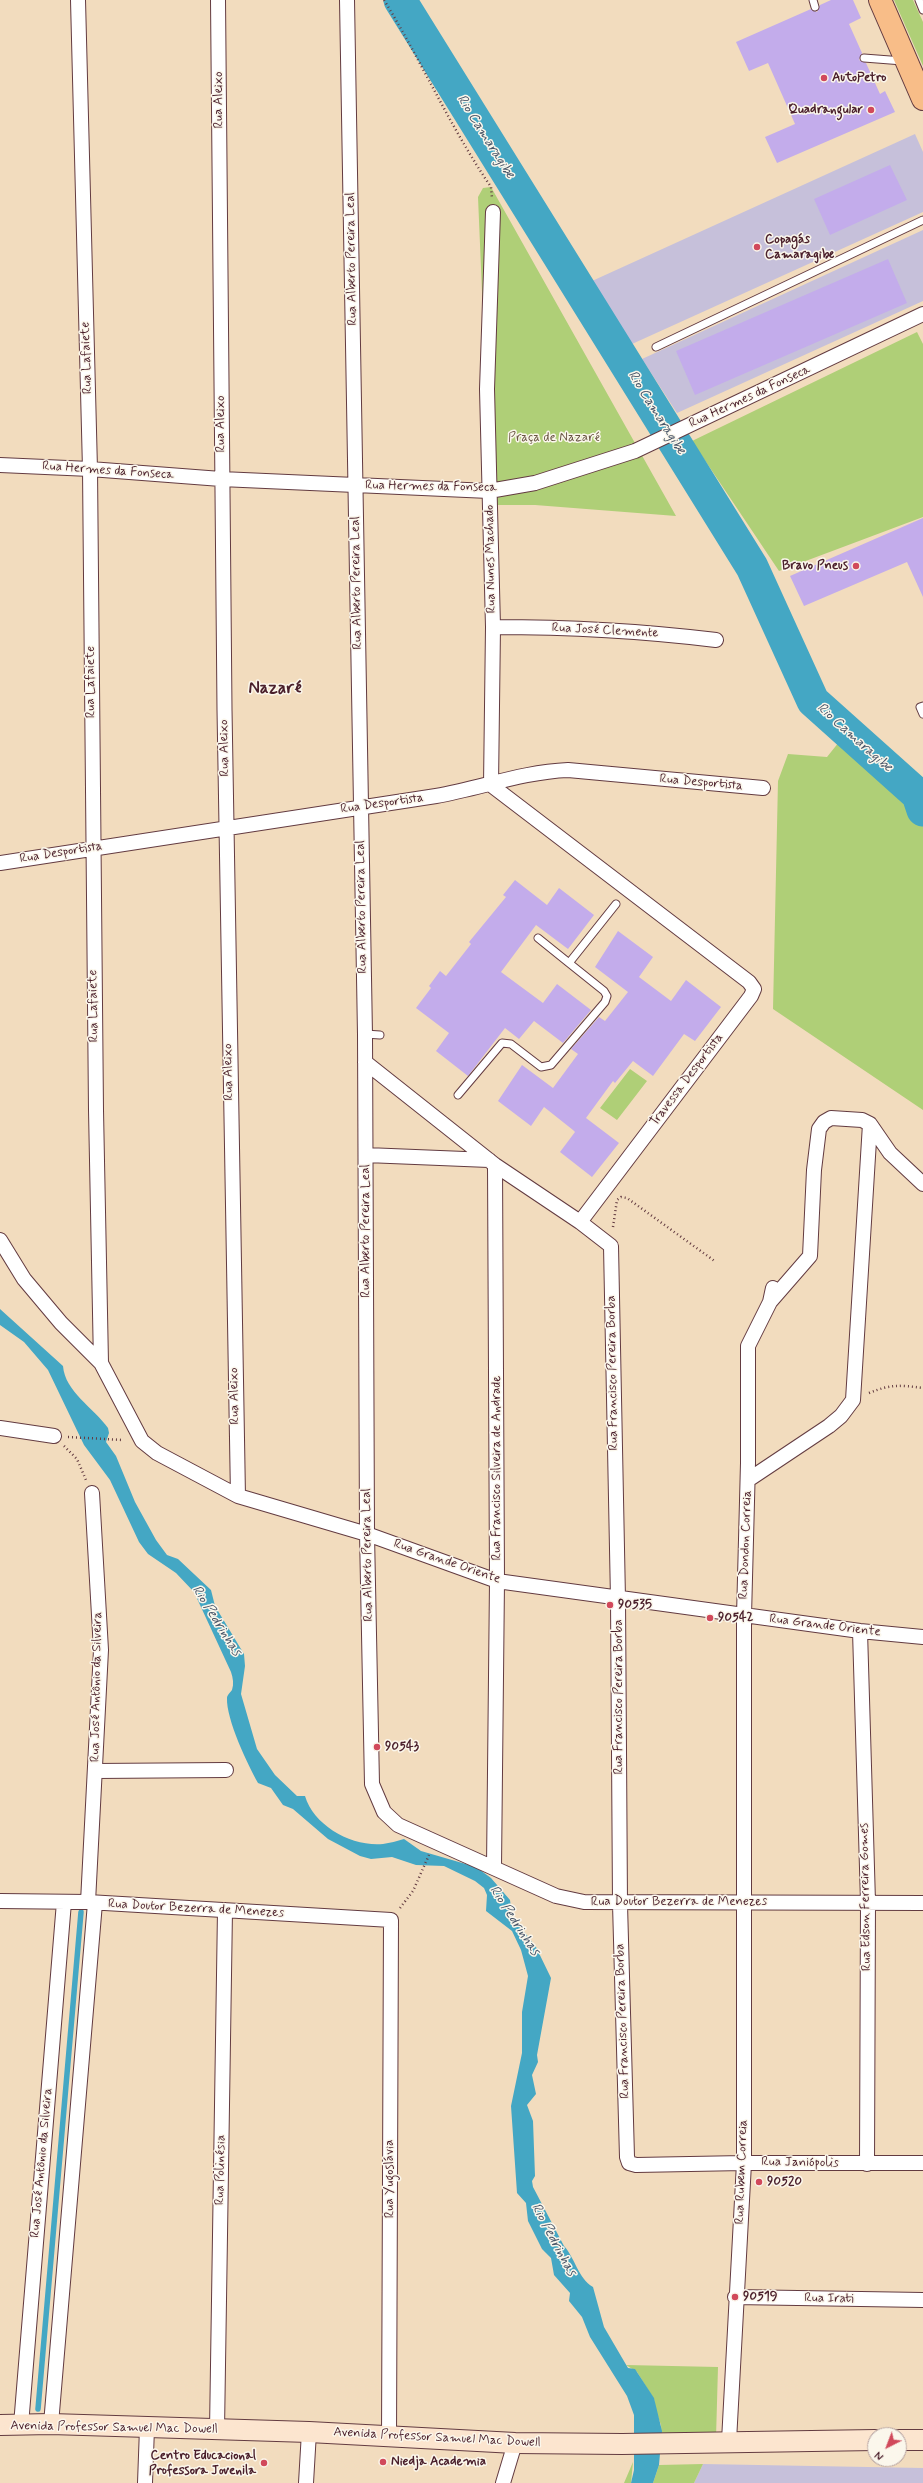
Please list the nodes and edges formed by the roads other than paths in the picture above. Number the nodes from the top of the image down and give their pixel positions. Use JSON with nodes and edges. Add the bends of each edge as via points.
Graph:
{"nodes":[{"id":1,"x":78,"y":0,"type":"edge"},
{"id":2,"x":218,"y":0,"type":"edge"},
{"id":3,"x":347,"y":0,"type":"edge"},
{"id":4,"x":880,"y":0,"type":"edge"},
{"id":5,"x":919,"y":0,"type":"edge"},
{"id":6,"x":923,"y":10,"type":"edge"},
{"id":7,"x":864,"y":58,"type":"dead end"},
{"id":8,"x":907,"y":61,"type":"junction"},
{"id":9,"x":923,"y":99,"type":"edge"},
{"id":10,"x":493,"y":212,"type":"road end"},
{"id":11,"x":923,"y":220,"type":"edge"},
{"id":12,"x":923,"y":314,"type":"edge"},
{"id":13,"x":656,"y":347,"type":"dead end"},
{"id":14,"x":0,"y":465,"type":"edge"},
{"id":15,"x":90,"y":469,"type":"junction"},
{"id":16,"x":221,"y":479,"type":"junction"},
{"id":17,"x":356,"y":485,"type":"junction"},
{"id":18,"x":489,"y":491,"type":"junction"},
{"id":19,"x":493,"y":627,"type":"junction"},
{"id":20,"x":716,"y":640,"type":"dead end"},
{"id":21,"x":923,"y":706,"type":"edge"},
{"id":22,"x":923,"y":714,"type":"edge"},
{"id":23,"x":491,"y":786,"type":"junction"},
{"id":24,"x":763,"y":788,"type":"dead end"},
{"id":25,"x":360,"y":808,"type":"junction"},
{"id":26,"x":227,"y":829,"type":"junction"},
{"id":27,"x":92,"y":849,"type":"junction"},
{"id":28,"x":0,"y":863,"type":"edge"},
{"id":29,"x":616,"y":904,"type":"dead end"},
{"id":30,"x":538,"y":938,"type":"dead end"},
{"id":31,"x":569,"y":963,"type":"junction"},
{"id":32,"x":365,"y":1034,"type":"junction"},
{"id":33,"x":380,"y":1035,"type":"dead end"},
{"id":34,"x":365,"y":1062,"type":"junction"},
{"id":35,"x":458,"y":1095,"type":"dead end"},
{"id":36,"x":870,"y":1124,"type":"junction"},
{"id":37,"x":366,"y":1155,"type":"junction"},
{"id":38,"x":492,"y":1162,"type":"junction"},
{"id":39,"x":923,"y":1184,"type":"edge"},
{"id":40,"x":580,"y":1222,"type":"junction"},
{"id":41,"x":0,"y":1240,"type":"edge"},
{"id":42,"x":101,"y":1363,"type":"junction"},
{"id":43,"x":0,"y":1428,"type":"edge"},
{"id":44,"x":58,"y":1436,"type":"road end"},
{"id":45,"x":748,"y":1480,"type":"junction"},
{"id":46,"x":92,"y":1493,"type":"road end"},
{"id":47,"x":238,"y":1496,"type":"junction"},
{"id":48,"x":367,"y":1534,"type":"junction"},
{"id":49,"x":497,"y":1581,"type":"junction"},
{"id":50,"x":618,"y":1599,"type":"junction"},
{"id":51,"x":744,"y":1616,"type":"junction"},
{"id":52,"x":860,"y":1631,"type":"junction"},
{"id":53,"x":923,"y":1637,"type":"edge"},
{"id":54,"x":226,"y":1770,"type":"dead end"},
{"id":55,"x":96,"y":1771,"type":"junction"},
{"id":56,"x":384,"y":1812,"type":"joint"},
{"id":57,"x":494,"y":1867,"type":"junction"},
{"id":58,"x":0,"y":1901,"type":"edge"},
{"id":59,"x":64,"y":1902,"type":"junction"},
{"id":60,"x":92,"y":1902,"type":"junction"},
{"id":61,"x":868,"y":1902,"type":"junction"},
{"id":62,"x":744,"y":1903,"type":"junction"},
{"id":63,"x":923,"y":1903,"type":"edge"},
{"id":64,"x":620,"y":1904,"type":"junction"},
{"id":65,"x":225,"y":1910,"type":"junction"},
{"id":66,"x":391,"y":1920,"type":"joint"},
{"id":67,"x":744,"y":2162,"type":"junction"},
{"id":68,"x":629,"y":2163,"type":"joint"},
{"id":69,"x":867,"y":2164,"type":"junction"},
{"id":70,"x":923,"y":2164,"type":"edge"},
{"id":71,"x":735,"y":2297,"type":"junction"},
{"id":72,"x":923,"y":2300,"type":"edge"},
{"id":73,"x":51,"y":2424,"type":"junction"},
{"id":74,"x":0,"y":2425,"type":"edge"},
{"id":75,"x":21,"y":2425,"type":"junction"},
{"id":76,"x":147,"y":2428,"type":"junction"},
{"id":77,"x":217,"y":2430,"type":"junction"},
{"id":78,"x":309,"y":2432,"type":"junction"},
{"id":79,"x":389,"y":2438,"type":"junction"},
{"id":80,"x":867,"y":2440,"type":"edge"},
{"id":81,"x":907,"y":2440,"type":"edge"},
{"id":82,"x":923,"y":2440,"type":"edge"},
{"id":83,"x":729,"y":2441,"type":"junction"},
{"id":84,"x":514,"y":2443,"type":"junction"},
{"id":85,"x":145,"y":2483,"type":"edge"},
{"id":86,"x":306,"y":2483,"type":"edge"},
{"id":87,"x":503,"y":2483,"type":"edge"}],
"edges":[{"from":1,"to":15,"type":"street","name":"Rua Lafaiete"},
{"from":2,"to":16,"type":"street","name":"Rua Aleixo"},
{"from":3,"to":17,"type":"street","name":"Rua Alberto Pereira Leal"},
{"from":4,"to":8,"type":"main road"},
{"from":5,"to":6,"type":"lane"},
{"from":7,"to":8,"type":"lane"},
{"from":8,"to":9,"type":"main road"},
{"from":10,"to":18,"type":"street","name":"Rua Nunes Machado","via":[[487,389]]},
{"from":11,"to":13,"type":"lane"},
{"from":12,"to":18,"type":"street","name":"Rua Hermes da Fonseca","via":[[635,451],[536,483]]},
{"from":14,"to":15,"type":"street","name":"Rua Hermes da Fonseca"},
{"from":15,"to":16,"type":"street","name":"Rua Hermes da Fonseca"},
{"from":15,"to":27,"type":"street","name":"Rua Lafaiete"},
{"from":16,"to":17,"type":"street","name":"Rua Hermes da Fonseca"},
{"from":16,"to":26,"type":"street","name":"Rua Aleixo"},
{"from":17,"to":18,"type":"street","name":"Rua Hermes da Fonseca"},
{"from":17,"to":25,"type":"street","name":"Rua Alberto Pereira Leal"},
{"from":18,"to":19,"type":"street","name":"Rua Nunes Machado"},
{"from":19,"to":20,"type":"street","name":"Rua José Clemente","via":[[568,627],[642,631]]},
{"from":19,"to":23,"type":"street","name":"Rua Nunes Machado"},
{"from":21,"to":22,"type":"lane","via":[[920,707]]},
{"from":23,"to":24,"type":"street","name":"Rua Desportista","via":[[539,771],[568,770]]},
{"from":23,"to":25,"type":"street","name":"Rua Desportista"},
{"from":23,"to":40,"type":"street","name":"Travessa Desportista","via":[[749,982],[754,989]]},
{"from":25,"to":26,"type":"street","name":"Rua Desportista"},
{"from":25,"to":32,"type":"street","name":"Rua Alberto Pereira Leal"},
{"from":26,"to":27,"type":"street","name":"Rua Desportista"},
{"from":26,"to":47,"type":"street","name":"Rua Aleixo","via":[[230,1168]]},
{"from":27,"to":28,"type":"street","name":"Rua Desportista"},
{"from":27,"to":42,"type":"street","name":"Rua Lafaiete"},
{"from":29,"to":31,"type":"lane"},
{"from":30,"to":31,"type":"lane"},
{"from":31,"to":35,"type":"lane","via":[[604,991],[606,999],[554,1063],[548,1067],[541,1067],[511,1044],[502,1043]]},
{"from":32,"to":33,"type":"lane"},
{"from":32,"to":34,"type":"street","name":"Rua Alberto Pereira Leal"},
{"from":34,"to":37,"type":"street","name":"Rua Alberto Pereira Leal"},
{"from":34,"to":38,"type":"street"},
{"from":36,"to":39,"type":"street","via":[[890,1153]]},
{"from":36,"to":45,"type":"street","via":[[853,1400],[841,1416],[829,1426]]},
{"from":36,"to":45,"type":"street","name":"Rua Dondon Correia","via":[[862,1120],[831,1118],[819,1129],[814,1170],[810,1256],[771,1295],[748,1346]]},
{"from":37,"to":38,"type":"street"},
{"from":37,"to":48,"type":"street","name":"Rua Alberto Pereira Leal"},
{"from":38,"to":40,"type":"street"},
{"from":38,"to":49,"type":"street","name":"Rua Francisco Silveira de Andrade"},
{"from":40,"to":50,"type":"street","name":"Rua Francisco Pereira Borba","via":[[610,1246]]},
{"from":41,"to":42,"type":"street","name":"Rua Grande Oriente","via":[[24,1279],[61,1323]]},
{"from":42,"to":47,"type":"street","name":"Rua Grande Oriente","via":[[142,1441],[157,1453]]},
{"from":43,"to":44,"type":"street"},
{"from":45,"to":51,"type":"street","name":"Rua Dondon Correia"},
{"from":46,"to":55,"type":"street","name":"Rua José Antônio da Silveira","via":[[101,1650]]},
{"from":47,"to":48,"type":"street","name":"Rua Grande Oriente"},
{"from":48,"to":49,"type":"street","name":"Rua Grande Oriente"},
{"from":48,"to":56,"type":"street","name":"Rua Alberto Pereira Leal","via":[[372,1784]]},
{"from":49,"to":50,"type":"street","name":"Rua Grande Oriente"},
{"from":49,"to":57,"type":"street","name":"Rua Francisco Silveira de Andrade"},
{"from":50,"to":51,"type":"street","name":"Rua Grande Oriente"},
{"from":50,"to":64,"type":"street","name":"Rua Francisco Pereira Borba"},
{"from":51,"to":52,"type":"street","name":"Rua Grande Oriente"},
{"from":51,"to":62,"type":"street","name":"Rua Dondon Correia"},
{"from":52,"to":53,"type":"street","name":"Rua Grande Oriente"},
{"from":52,"to":61,"type":"street","name":"Rua Edson Ferreira Gomes"},
{"from":54,"to":55,"type":"street"},
{"from":55,"to":60,"type":"street","name":"Rua José Antônio da Silveira"},
{"from":56,"to":57,"type":"street","name":"Rua Doutor Bezerra de Menezes","via":[[398,1825]]},
{"from":57,"to":64,"type":"street","name":"Rua Doutor Bezerra de Menezes","via":[[556,1896],[584,1902]]},
{"from":58,"to":59,"type":"street","name":"Rua Doutor Bezerra de Menezes"},
{"from":59,"to":60,"type":"street","name":"Rua Doutor Bezerra de Menezes"},
{"from":59,"to":75,"type":"street","name":"Rua José Antônio da Silveira"},
{"from":60,"to":65,"type":"street","name":"Rua Doutor Bezerra de Menezes"},
{"from":60,"to":73,"type":"street","name":"Rua José Antônio da Silveira"},
{"from":61,"to":62,"type":"street","name":"Rua Doutor Bezerra de Menezes"},
{"from":61,"to":63,"type":"street","name":"Rua Doutor Bezerra de Menezes"},
{"from":61,"to":69,"type":"street","name":"Rua Edson Ferreira Gomes"},
{"from":62,"to":64,"type":"street","name":"Rua Doutor Bezerra de Menezes"},
{"from":62,"to":67,"type":"street","name":"Rua Rubem Correia"},
{"from":64,"to":68,"type":"street","name":"Rua Francisco Pereira Borba","via":[[626,2149]]},
{"from":65,"to":66,"type":"street","name":"Rua Doutor Bezerra de Menezes"},
{"from":65,"to":77,"type":"street","name":"Rua Polinésia"},
{"from":66,"to":79,"type":"street","name":"Rua Yugoslávia"},
{"from":67,"to":68,"type":"street","name":"Rua Janiópolis","via":[[636,2165]]},
{"from":67,"to":69,"type":"street","name":"Rua Janiópolis"},
{"from":67,"to":71,"type":"street","name":"Rua Rubem Correia"},
{"from":69,"to":70,"type":"street","name":"Rua Janiópolis"},
{"from":71,"to":72,"type":"street","name":"Rua Irati"},
{"from":71,"to":83,"type":"street","name":"Rua Rubem Correia"},
{"from":73,"to":75,"type":"street","name":"Avenida Professor Samuel Mac Dowell"},
{"from":73,"to":76,"type":"street","name":"Avenida Professor Samuel Mac Dowell"},
{"from":74,"to":75,"type":"street","name":"Avenida Professor Samuel Mac Dowell"},
{"from":76,"to":77,"type":"street","name":"Avenida Professor Samuel Mac Dowell"},
{"from":76,"to":85,"type":"street"},
{"from":77,"to":78,"type":"street","name":"Avenida Professor Samuel Mac Dowell"},
{"from":78,"to":79,"type":"street","name":"Avenida Professor Samuel Mac Dowell"},
{"from":78,"to":86,"type":"street"},
{"from":79,"to":84,"type":"street","name":"Avenida Professor Samuel Mac Dowell"},
{"from":80,"to":83,"type":"street","name":"Avenida Professor Samuel Mac Dowell"},
{"from":81,"to":82,"type":"street"},
{"from":83,"to":84,"type":"street","name":"Avenida Professor Samuel Mac Dowell","via":[[675,2444]]},
{"from":84,"to":87,"type":"street"}]}
